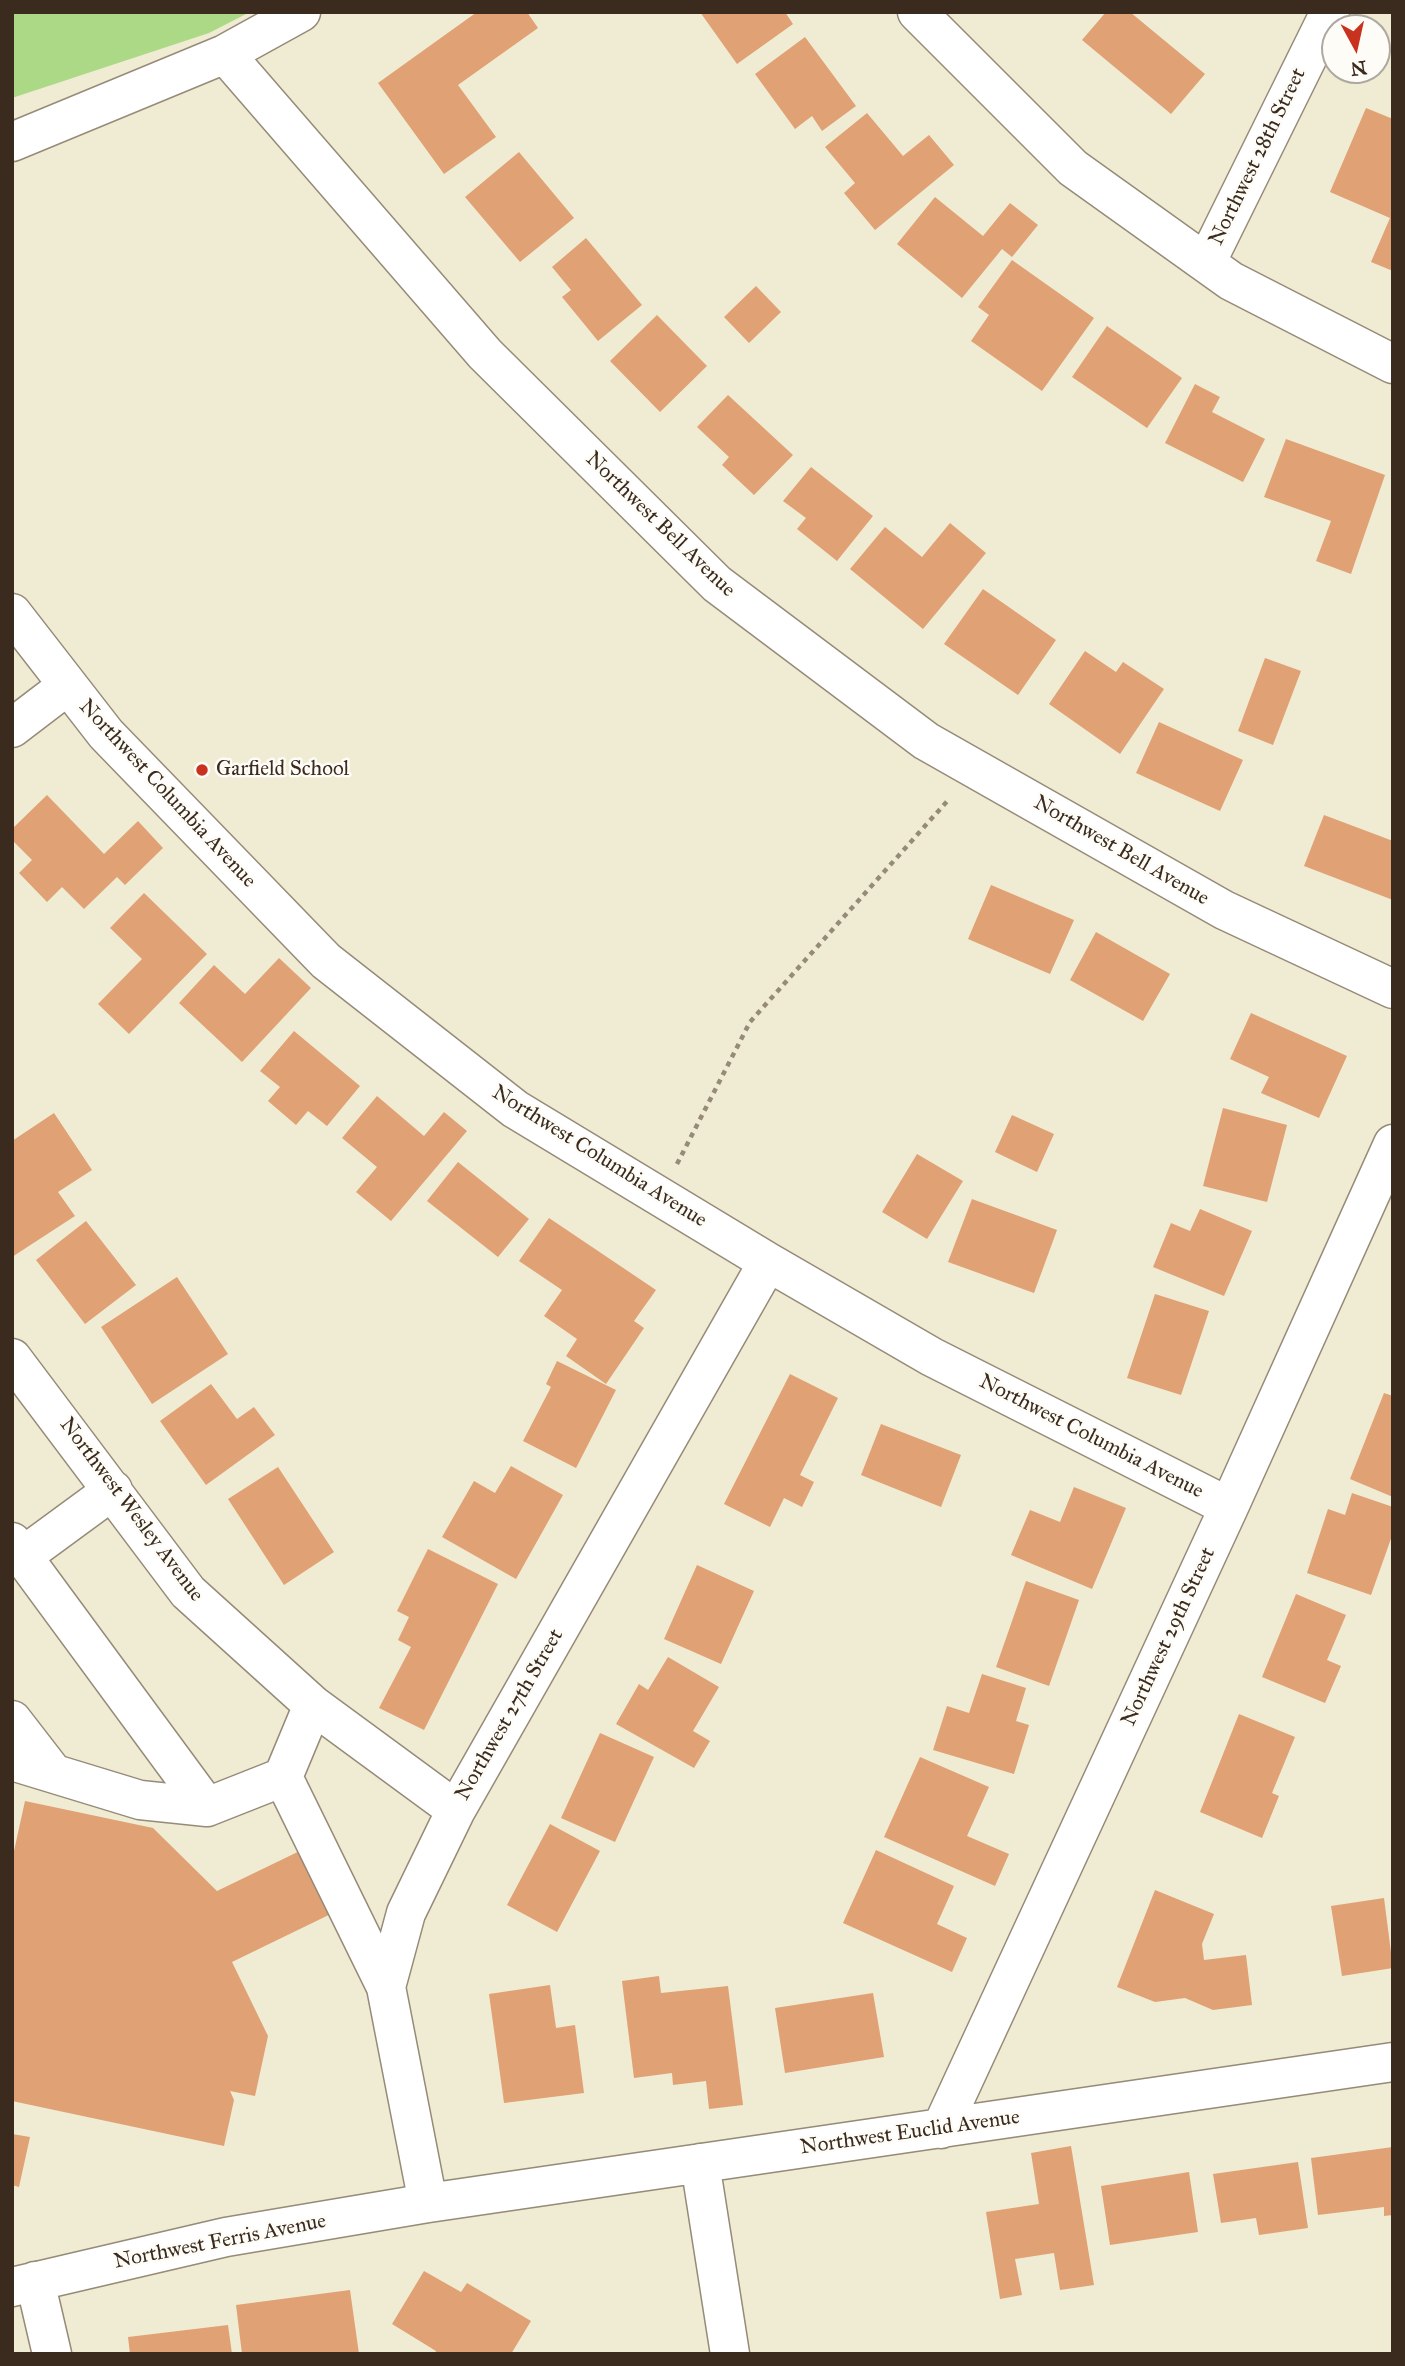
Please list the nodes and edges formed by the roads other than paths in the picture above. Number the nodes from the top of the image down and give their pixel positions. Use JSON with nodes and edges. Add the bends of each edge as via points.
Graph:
{"nodes":[{"id":1,"x":301,"y":12,"type":"edge"},
{"id":2,"x":917,"y":12,"type":"edge"},
{"id":3,"x":1330,"y":12,"type":"edge"},
{"id":4,"x":225,"y":54,"type":"junction"},
{"id":5,"x":12,"y":142,"type":"edge"},
{"id":6,"x":1206,"y":263,"type":"junction"},
{"id":7,"x":1393,"y":364,"type":"edge"},
{"id":8,"x":12,"y":613,"type":"edge"},
{"id":9,"x":67,"y":686,"type":"junction"},
{"id":10,"x":12,"y":728,"type":"edge"},
{"id":11,"x":1393,"y":989,"type":"edge"},
{"id":12,"x":1393,"y":1144,"type":"edge"},
{"id":13,"x":768,"y":1262,"type":"junction"},
{"id":14,"x":12,"y":1358,"type":"edge"},
{"id":15,"x":113,"y":1490,"type":"junction"},
{"id":16,"x":1229,"y":1507,"type":"junction"},
{"id":17,"x":17,"y":1549,"type":"edge"},
{"id":18,"x":313,"y":1705,"type":"junction"},
{"id":19,"x":12,"y":1720,"type":"edge"},
{"id":20,"x":12,"y":1761,"type":"edge"},
{"id":21,"x":52,"y":1773,"type":"junction"},
{"id":22,"x":283,"y":1777,"type":"junction"},
{"id":23,"x":207,"y":1807,"type":"junction"},
{"id":24,"x":456,"y":1810,"type":"junction"},
{"id":25,"x":386,"y":1987,"type":"junction"},
{"id":26,"x":1393,"y":2062,"type":"edge"},
{"id":27,"x":942,"y":2129,"type":"junction"},
{"id":28,"x":700,"y":2163,"type":"junction"},
{"id":29,"x":428,"y":2203,"type":"junction"},
{"id":30,"x":24,"y":2284,"type":"edge"},
{"id":31,"x":52,"y":2354,"type":"edge"},
{"id":32,"x":730,"y":2354,"type":"edge"}],
"edges":[{"from":1,"to":4,"type":"street"},
{"from":2,"to":6,"type":"street","via":[[1073,168]]},
{"from":3,"to":6,"type":"street","name":"Northwest 28th Street"},
{"from":4,"to":5,"type":"street"},
{"from":4,"to":11,"type":"street","name":"Northwest Bell Avenue","via":[[485,354],[717,584],[926,741],[1224,910]]},
{"from":6,"to":7,"type":"street","via":[[1242,287]]},
{"from":8,"to":9,"type":"street","name":"Northwest Columbia Avenue"},
{"from":9,"to":10,"type":"street"},
{"from":9,"to":13,"type":"street","name":"Northwest Columbia Avenue","via":[[106,734],[326,961],[515,1108]]},
{"from":12,"to":16,"type":"street","name":"Northwest 29th Street"},
{"from":13,"to":16,"type":"street","name":"Northwest Columbia Avenue","via":[[932,1357]]},
{"from":13,"to":24,"type":"street","name":"Northwest 27th Street"},
{"from":14,"to":15,"type":"street","name":"Northwest Wesley Avenue"},
{"from":15,"to":17,"type":"street"},
{"from":15,"to":18,"type":"street","name":"Northwest Wesley Avenue","via":[[188,1592]]},
{"from":16,"to":27,"type":"street","name":"Northwest 29th Street"},
{"from":17,"to":23,"type":"street"},
{"from":18,"to":22,"type":"street"},
{"from":18,"to":24,"type":"street","name":"Northwest Wesley Avenue"},
{"from":19,"to":21,"type":"street"},
{"from":20,"to":21,"type":"street"},
{"from":21,"to":23,"type":"street","via":[[140,1800]]},
{"from":22,"to":23,"type":"street"},
{"from":22,"to":25,"type":"street"},
{"from":24,"to":25,"type":"street","name":"Northwest 27th Street","via":[[406,1913]]},
{"from":25,"to":29,"type":"street","name":"Northwest 27th Street"},
{"from":26,"to":27,"type":"street","name":"Northwest Euclid Avenue"},
{"from":27,"to":28,"type":"street","name":"Northwest Euclid Avenue"},
{"from":28,"to":29,"type":"street","name":"Northwest Euclid Avenue"},
{"from":28,"to":32,"type":"street"},
{"from":29,"to":30,"type":"street","name":"Northwest Ferris Avenue","via":[[226,2237]]},
{"from":30,"to":31,"type":"street"}]}
